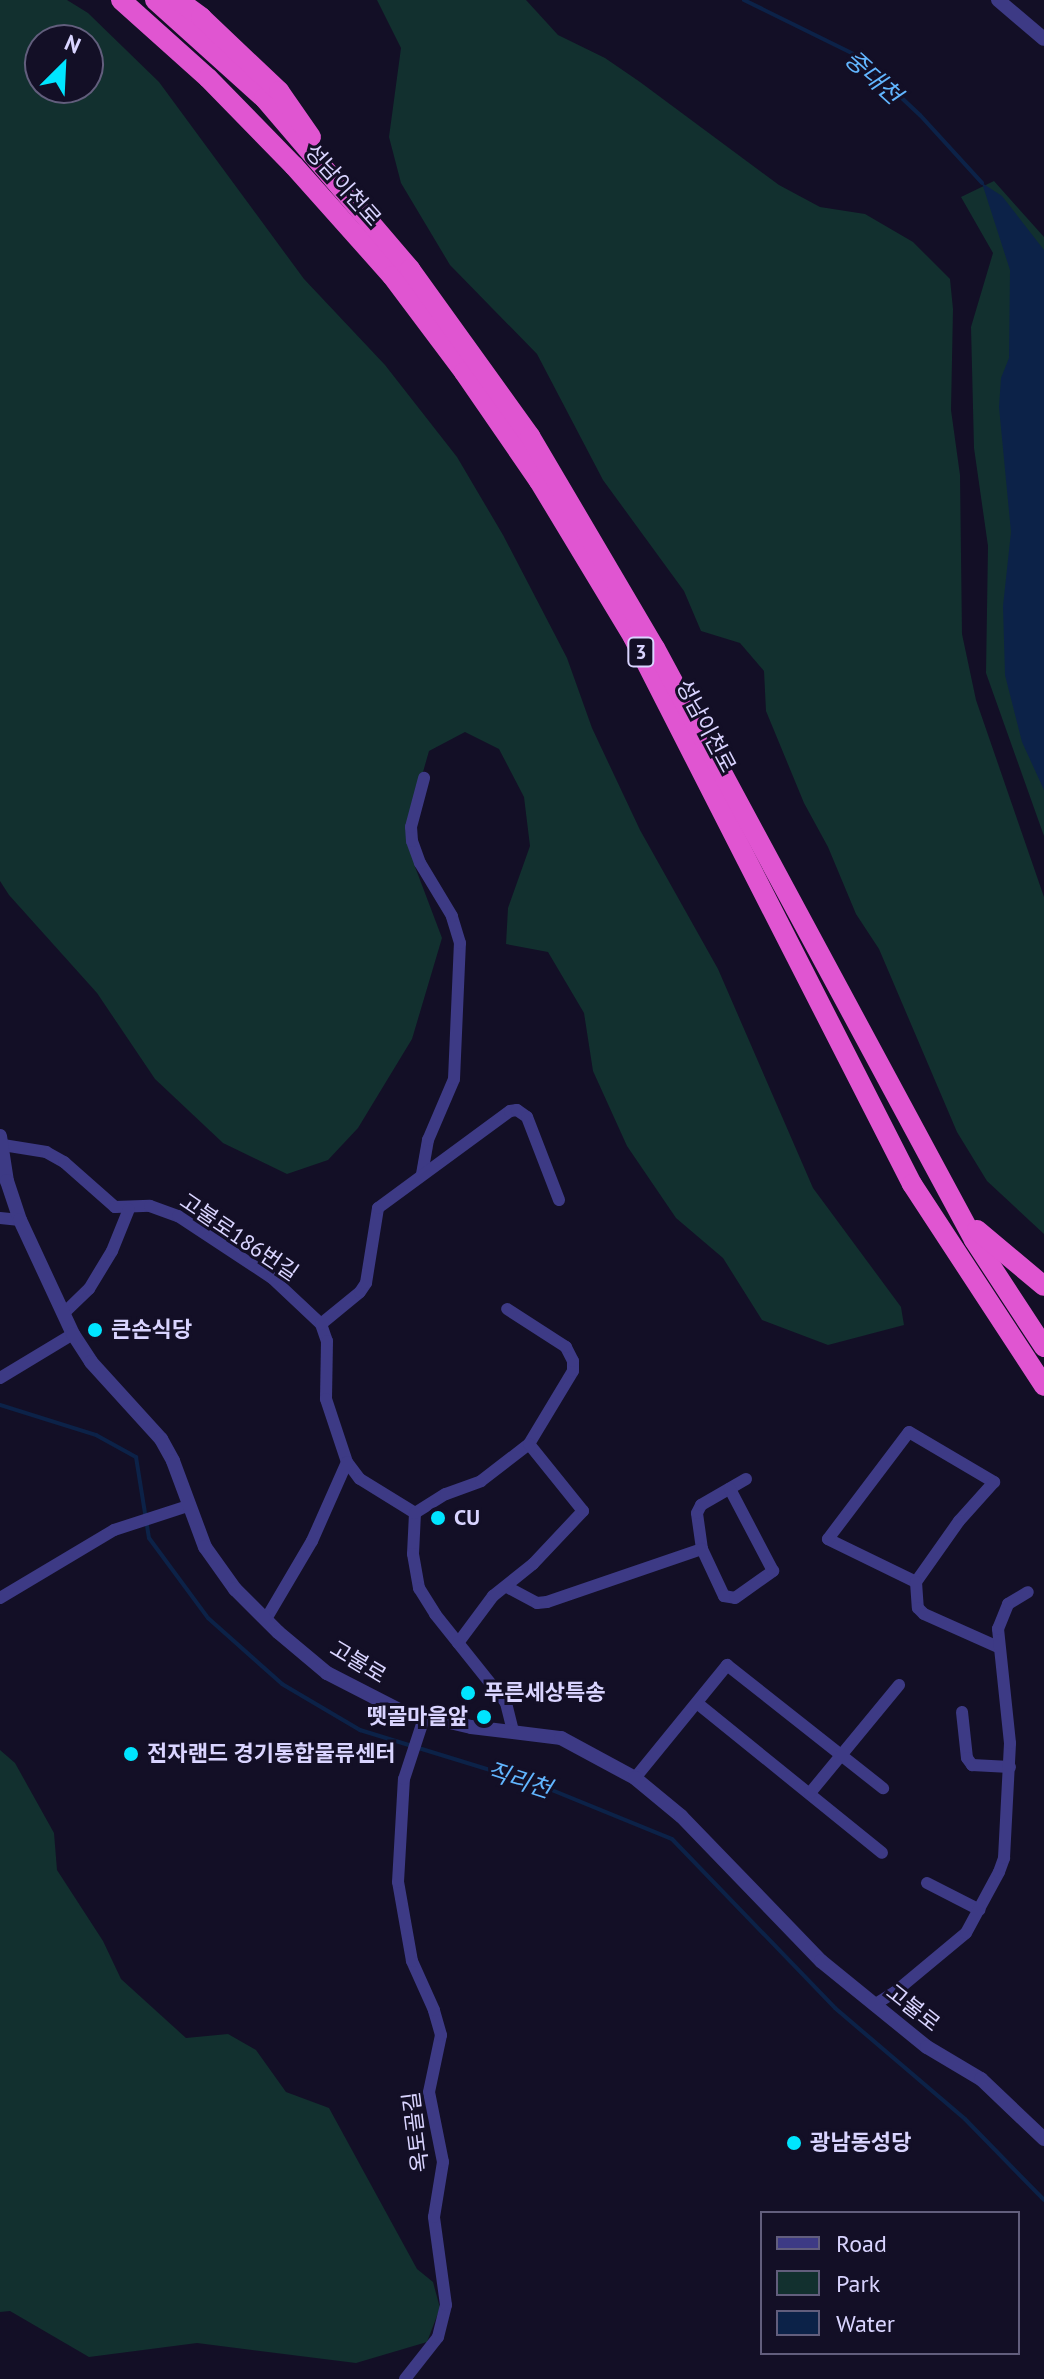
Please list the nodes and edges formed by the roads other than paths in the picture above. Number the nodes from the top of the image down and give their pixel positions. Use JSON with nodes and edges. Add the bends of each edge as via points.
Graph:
{"nodes":[{"id":1,"x":121,"y":0,"type":"edge"},
{"id":2,"x":155,"y":0,"type":"edge"},
{"id":3,"x":178,"y":0,"type":"edge"},
{"id":4,"x":998,"y":0,"type":"edge"},
{"id":5,"x":1044,"y":39,"type":"edge"},
{"id":6,"x":352,"y":201,"type":"junction"},
{"id":7,"x":424,"y":778,"type":"dead end"},
{"id":8,"x":2,"y":1140,"type":"edge"},
{"id":9,"x":422,"y":1174,"type":"junction"},
{"id":10,"x":559,"y":1200,"type":"dead end"},
{"id":11,"x":129,"y":1209,"type":"junction"},
{"id":12,"x":959,"y":1213,"type":"junction"},
{"id":13,"x":0,"y":1218,"type":"edge"},
{"id":14,"x":20,"y":1220,"type":"junction"},
{"id":15,"x":1044,"y":1286,"type":"edge"},
{"id":16,"x":507,"y":1309,"type":"dead end"},
{"id":17,"x":64,"y":1313,"type":"junction"},
{"id":18,"x":321,"y":1324,"type":"junction"},
{"id":19,"x":73,"y":1334,"type":"junction"},
{"id":20,"x":1044,"y":1347,"type":"edge"},
{"id":21,"x":0,"y":1378,"type":"edge"},
{"id":22,"x":1044,"y":1386,"type":"edge"},
{"id":23,"x":529,"y":1444,"type":"junction"},
{"id":24,"x":347,"y":1462,"type":"junction"},
{"id":25,"x":746,"y":1479,"type":"dead end"},
{"id":26,"x":730,"y":1489,"type":"junction"},
{"id":27,"x":188,"y":1506,"type":"junction"},
{"id":28,"x":415,"y":1513,"type":"junction"},
{"id":29,"x":702,"y":1549,"type":"junction"},
{"id":30,"x":916,"y":1582,"type":"junction"},
{"id":31,"x":507,"y":1587,"type":"junction"},
{"id":32,"x":1028,"y":1592,"type":"dead end"},
{"id":33,"x":0,"y":1598,"type":"edge"},
{"id":34,"x":266,"y":1619,"type":"junction"},
{"id":35,"x":458,"y":1643,"type":"junction"},
{"id":36,"x":998,"y":1647,"type":"junction"},
{"id":37,"x":899,"y":1685,"type":"dead end"},
{"id":38,"x":697,"y":1703,"type":"junction"},
{"id":39,"x":962,"y":1712,"type":"dead end"},
{"id":40,"x":424,"y":1718,"type":"junction"},
{"id":41,"x":513,"y":1731,"type":"junction"},
{"id":42,"x":841,"y":1755,"type":"junction"},
{"id":43,"x":1010,"y":1767,"type":"junction"},
{"id":44,"x":635,"y":1778,"type":"junction"},
{"id":45,"x":883,"y":1788,"type":"dead end"},
{"id":46,"x":810,"y":1793,"type":"junction"},
{"id":47,"x":882,"y":1853,"type":"dead end"},
{"id":48,"x":927,"y":1883,"type":"dead end"},
{"id":49,"x":980,"y":1910,"type":"junction"},
{"id":50,"x":874,"y":2005,"type":"junction"},
{"id":51,"x":1044,"y":2139,"type":"edge"},
{"id":52,"x":405,"y":2379,"type":"edge"}],
"edges":[{"from":1,"to":22,"type":"highway","name":"성남이천로","number":"3","via":[[208,78],[392,276],[539,481],[633,637],[912,1184]]},
{"from":2,"to":6,"type":"highway","name":"성남이천로","number":"3","via":[[264,98]]},
{"from":3,"to":6,"type":"highway","via":[[279,91]]},
{"from":4,"to":5,"type":"street"},
{"from":6,"to":12,"type":"highway","name":"성남이천로","number":"3","via":[[410,269],[530,436],[655,648]]},
{"from":7,"to":9,"type":"street","via":[[412,841],[452,916],[460,943],[454,1079],[428,1140]]},
{"from":8,"to":11,"type":"street","name":"고불로186번길","via":[[46,1152],[115,1207]]},
{"from":8,"to":14,"type":"street","name":"고불로","via":[[7,1181]]},
{"from":9,"to":10,"type":"street","via":[[517,1110],[527,1117]]},
{"from":9,"to":18,"type":"street","via":[[378,1208],[366,1283]]},
{"from":11,"to":17,"type":"street","via":[[89,1289]]},
{"from":11,"to":18,"type":"street","name":"고불로186번길","via":[[150,1206],[178,1216],[272,1278]]},
{"from":12,"to":15,"type":"highway"},
{"from":12,"to":20,"type":"highway","name":"성남이천로","number":"3"},
{"from":13,"to":14,"type":"street"},
{"from":14,"to":17,"type":"street","name":"고불로"},
{"from":16,"to":23,"type":"street","via":[[566,1347],[573,1361],[573,1371]]},
{"from":17,"to":19,"type":"street","name":"고불로"},
{"from":18,"to":24,"type":"street","via":[[327,1341],[326,1399]]},
{"from":19,"to":21,"type":"street"},
{"from":19,"to":27,"type":"street","name":"고불로","via":[[91,1362],[161,1439]]},
{"from":23,"to":28,"type":"street","via":[[481,1481]]},
{"from":23,"to":31,"type":"street","via":[[583,1511]]},
{"from":24,"to":28,"type":"street","via":[[360,1479]]},
{"from":24,"to":34,"type":"street","via":[[312,1541]]},
{"from":25,"to":26,"type":"street"},
{"from":26,"to":29,"type":"street","via":[[701,1505],[697,1513]]},
{"from":26,"to":29,"type":"street","via":[[773,1571],[729,1599]]},
{"from":27,"to":33,"type":"street","via":[[114,1530]]},
{"from":27,"to":34,"type":"street","name":"고불로","via":[[217,1565]]},
{"from":28,"to":35,"type":"street","via":[[413,1554],[419,1588]]},
{"from":29,"to":31,"type":"street","via":[[547,1602],[537,1603]]},
{"from":30,"to":30,"type":"street","via":[[994,1482],[909,1432],[828,1539]]},
{"from":30,"to":36,"type":"street","via":[[918,1608],[924,1614]]},
{"from":31,"to":35,"type":"street","via":[[493,1596]]},
{"from":32,"to":36,"type":"street","via":[[1017,1595],[1001,1616]]},
{"from":34,"to":40,"type":"street","name":"고불로","via":[[327,1673]]},
{"from":35,"to":41,"type":"street","via":[[506,1703]]},
{"from":36,"to":43,"type":"street"},
{"from":37,"to":42,"type":"street"},
{"from":38,"to":42,"type":"street","via":[[727,1665]]},
{"from":38,"to":44,"type":"street"},
{"from":38,"to":46,"type":"street"},
{"from":39,"to":43,"type":"street","via":[[972,1765]]},
{"from":40,"to":41,"type":"street","name":"고불로"},
{"from":40,"to":52,"type":"street","name":"옥토골길","via":[[404,1779],[398,1847],[400,1900],[412,1961],[441,2035],[429,2092],[443,2162],[434,2217],[446,2305],[438,2337]]},
{"from":41,"to":44,"type":"street","name":"고불로","via":[[561,1738]]},
{"from":42,"to":45,"type":"street"},
{"from":42,"to":46,"type":"street"},
{"from":43,"to":49,"type":"street","via":[[1004,1858]]},
{"from":44,"to":50,"type":"street","name":"고불로","via":[[681,1816],[821,1961]]},
{"from":46,"to":47,"type":"street"},
{"from":48,"to":49,"type":"street"},
{"from":49,"to":50,"type":"street","via":[[955,1943]]},
{"from":50,"to":51,"type":"street","name":"고불로","via":[[927,2047],[981,2079]]}]}
